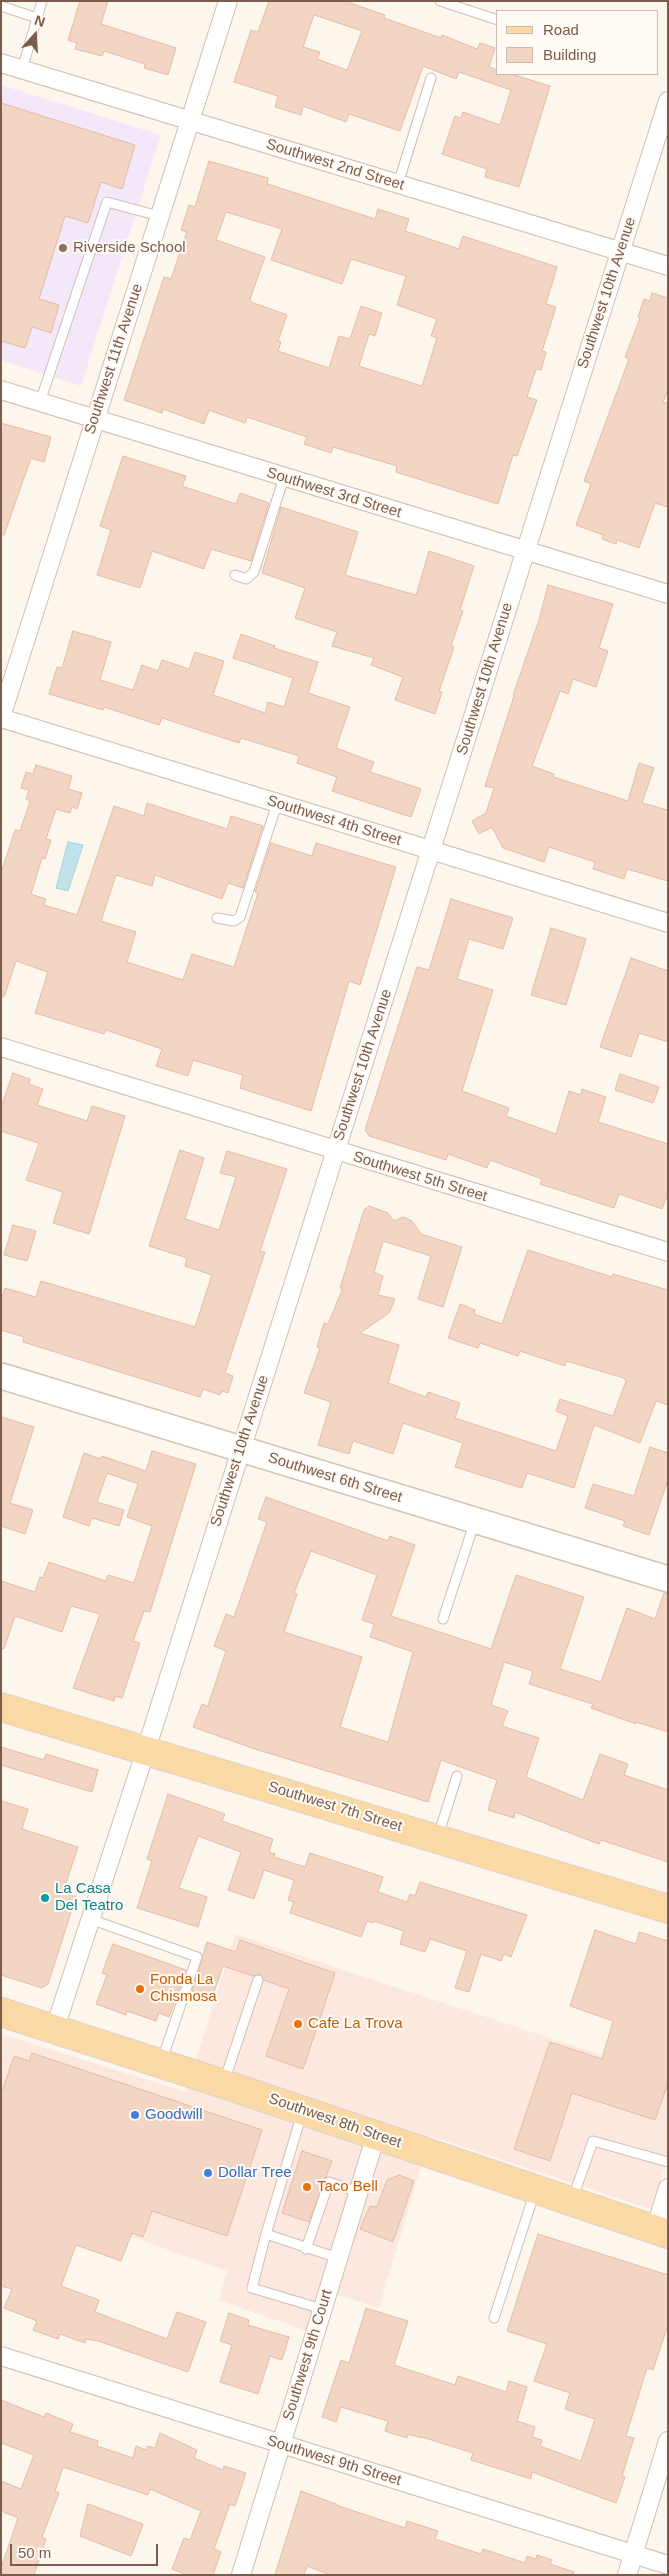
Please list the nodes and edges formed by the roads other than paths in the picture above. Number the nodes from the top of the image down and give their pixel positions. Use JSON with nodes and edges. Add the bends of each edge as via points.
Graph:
{"nodes":[{"id":1,"x":42,"y":1,"type":"edge"},
{"id":2,"x":228,"y":1,"type":"edge"},
{"id":3,"x":440,"y":1,"type":"edge"},
{"id":4,"x":1,"y":6,"type":"edge"},
{"id":5,"x":38,"y":18,"type":"junction"},
{"id":6,"x":497,"y":20,"type":"edge"},
{"id":7,"x":1,"y":63,"type":"edge"},
{"id":8,"x":22,"y":70,"type":"junction"},
{"id":9,"x":431,"y":78,"type":"dead end"},
{"id":10,"x":668,"y":101,"type":"edge"},
{"id":11,"x":190,"y":120,"type":"junction"},
{"id":12,"x":398,"y":184,"type":"junction"},
{"id":13,"x":159,"y":216,"type":"junction"},
{"id":14,"x":620,"y":252,"type":"junction"},
{"id":15,"x":668,"y":266,"type":"edge"},
{"id":16,"x":1,"y":390,"type":"edge"},
{"id":17,"x":40,"y":402,"type":"junction"},
{"id":18,"x":95,"y":418,"type":"junction"},
{"id":19,"x":284,"y":477,"type":"junction"},
{"id":20,"x":525,"y":551,"type":"junction"},
{"id":21,"x":234,"y":575,"type":"dead end"},
{"id":22,"x":668,"y":594,"type":"edge"},
{"id":23,"x":1,"y":718,"type":"edge"},
{"id":24,"x":276,"y":804,"type":"junction"},
{"id":25,"x":432,"y":851,"type":"junction"},
{"id":26,"x":217,"y":918,"type":"dead end"},
{"id":27,"x":668,"y":923,"type":"edge"},
{"id":28,"x":1,"y":1047,"type":"edge"},
{"id":29,"x":336,"y":1151,"type":"junction"},
{"id":30,"x":668,"y":1252,"type":"edge"},
{"id":31,"x":1,"y":1376,"type":"edge"},
{"id":32,"x":241,"y":1449,"type":"junction"},
{"id":33,"x":475,"y":1520,"type":"junction"},
{"id":34,"x":668,"y":1579,"type":"edge"},
{"id":35,"x":443,"y":1619,"type":"dead end"},
{"id":36,"x":1,"y":1707,"type":"edge"},
{"id":37,"x":146,"y":1751,"type":"junction"},
{"id":38,"x":457,"y":1776,"type":"dead end"},
{"id":39,"x":437,"y":1838,"type":"junction"},
{"id":40,"x":668,"y":1909,"type":"edge"},
{"id":41,"x":90,"y":1920,"type":"junction"},
{"id":42,"x":258,"y":1980,"type":"dead end"},
{"id":43,"x":2,"y":2013,"type":"edge"},
{"id":44,"x":55,"y":2028,"type":"junction"},
{"id":45,"x":161,"y":2063,"type":"junction"},
{"id":46,"x":224,"y":2084,"type":"junction"},
{"id":47,"x":303,"y":2110,"type":"junction"},
{"id":48,"x":376,"y":2135,"type":"junction"},
{"id":49,"x":668,"y":2162,"type":"edge"},
{"id":50,"x":668,"y":2188,"type":"edge"},
{"id":51,"x":535,"y":2191,"type":"junction"},
{"id":52,"x":358,"y":2192,"type":"junction"},
{"id":53,"x":571,"y":2202,"type":"junction"},
{"id":54,"x":661,"y":2232,"type":"edge"},
{"id":55,"x":266,"y":2234,"type":"junction"},
{"id":56,"x":306,"y":2249,"type":"junction"},
{"id":57,"x":338,"y":2258,"type":"junction"},
{"id":58,"x":322,"y":2309,"type":"junction"},
{"id":59,"x":494,"y":2318,"type":"dead end"},
{"id":60,"x":1,"y":2356,"type":"edge"},
{"id":61,"x":668,"y":2441,"type":"edge"},
{"id":62,"x":282,"y":2444,"type":"junction"},
{"id":63,"x":633,"y":2554,"type":"junction"},
{"id":64,"x":668,"y":2565,"type":"edge"},
{"id":65,"x":241,"y":2575,"type":"edge"},
{"id":66,"x":627,"y":2575,"type":"edge"}],
"edges":[{"from":1,"to":5,"type":"lane"},
{"from":2,"to":11,"type":"street","name":"Southwest 11th Avenue"},
{"from":3,"to":6,"type":"lane"},
{"from":4,"to":5,"type":"lane"},
{"from":5,"to":8,"type":"lane"},
{"from":7,"to":8,"type":"street","name":"Southwest 2nd Street"},
{"from":8,"to":11,"type":"street","name":"Southwest 2nd Street"},
{"from":9,"to":12,"type":"lane"},
{"from":10,"to":14,"type":"street","name":"Southwest 10th Avenue"},
{"from":11,"to":12,"type":"street","name":"Southwest 2nd Street"},
{"from":11,"to":13,"type":"street","name":"Southwest 11th Avenue"},
{"from":12,"to":14,"type":"street","name":"Southwest 2nd Street"},
{"from":13,"to":17,"type":"lane","via":[[107,202]]},
{"from":13,"to":18,"type":"street","name":"Southwest 11th Avenue"},
{"from":14,"to":15,"type":"street","name":"Southwest 2nd Street"},
{"from":14,"to":20,"type":"street","name":"Southwest 10th Avenue"},
{"from":16,"to":17,"type":"street","name":"Southwest 3rd Street"},
{"from":17,"to":18,"type":"street","name":"Southwest 3rd Street"},
{"from":18,"to":19,"type":"street","name":"Southwest 3rd Street"},
{"from":18,"to":23,"type":"street","name":"Southwest 11th Avenue"},
{"from":19,"to":20,"type":"street","name":"Southwest 3rd Street"},
{"from":19,"to":21,"type":"lane","via":[[254,572],[246,579]]},
{"from":20,"to":22,"type":"street","name":"Southwest 3rd Street"},
{"from":20,"to":25,"type":"street","name":"Southwest 10th Avenue"},
{"from":23,"to":24,"type":"street","name":"Southwest 4th Street"},
{"from":24,"to":25,"type":"street","name":"Southwest 4th Street"},
{"from":24,"to":26,"type":"lane","via":[[240,917],[234,921]]},
{"from":25,"to":27,"type":"street","name":"Southwest 4th Street"},
{"from":25,"to":29,"type":"street","name":"Southwest 10th Avenue"},
{"from":28,"to":29,"type":"street","name":"Southwest 5th Street"},
{"from":29,"to":30,"type":"street","name":"Southwest 5th Street"},
{"from":29,"to":32,"type":"street","name":"Southwest 10th Avenue"},
{"from":31,"to":32,"type":"street","name":"Southwest 6th Street"},
{"from":32,"to":33,"type":"street","name":"Southwest 6th Street"},
{"from":32,"to":37,"type":"street","name":"Southwest 10th Avenue"},
{"from":33,"to":34,"type":"street","name":"Southwest 6th Street"},
{"from":33,"to":35,"type":"lane"},
{"from":36,"to":37,"type":"main road","name":"Southwest 7th Street"},
{"from":37,"to":39,"type":"main road","name":"Southwest 7th Street"},
{"from":37,"to":41,"type":"street","name":"Southwest 10th Avenue"},
{"from":38,"to":39,"type":"lane"},
{"from":39,"to":40,"type":"main road","name":"Southwest 7th Street"},
{"from":41,"to":44,"type":"street","name":"Southwest 10th Avenue"},
{"from":41,"to":45,"type":"lane","via":[[197,1957]]},
{"from":42,"to":46,"type":"lane"},
{"from":43,"to":44,"type":"main road","name":"Southwest 8th Street"},
{"from":44,"to":45,"type":"main road","name":"Southwest 8th Street"},
{"from":45,"to":46,"type":"main road","name":"Southwest 8th Street"},
{"from":46,"to":47,"type":"main road","name":"Southwest 8th Street"},
{"from":47,"to":48,"type":"main road","name":"Southwest 8th Street"},
{"from":47,"to":55,"type":"lane"},
{"from":48,"to":51,"type":"main road","name":"Southwest 8th Street"},
{"from":48,"to":52,"type":"street","name":"Southwest 9th Court"},
{"from":49,"to":53,"type":"lane","via":[[594,2141]]},
{"from":50,"to":54,"type":"street"},
{"from":51,"to":53,"type":"main road","name":"Southwest 8th Street"},
{"from":51,"to":59,"type":"lane"},
{"from":52,"to":56,"type":"lane","via":[[329,2182]]},
{"from":52,"to":57,"type":"street","name":"Southwest 9th Court"},
{"from":53,"to":54,"type":"main road","name":"Southwest 8th Street"},
{"from":55,"to":56,"type":"lane"},
{"from":55,"to":58,"type":"lane","via":[[252,2288]]},
{"from":56,"to":57,"type":"lane"},
{"from":57,"to":58,"type":"street","name":"Southwest 9th Court"},
{"from":58,"to":62,"type":"street","name":"Southwest 9th Court"},
{"from":60,"to":62,"type":"street","name":"Southwest 9th Street"},
{"from":61,"to":63,"type":"street"},
{"from":62,"to":63,"type":"street","name":"Southwest 9th Street"},
{"from":62,"to":65,"type":"street","name":"Southwest 9th Court"},
{"from":63,"to":64,"type":"street","name":"Southwest 9th Street"},
{"from":63,"to":66,"type":"street"}]}
